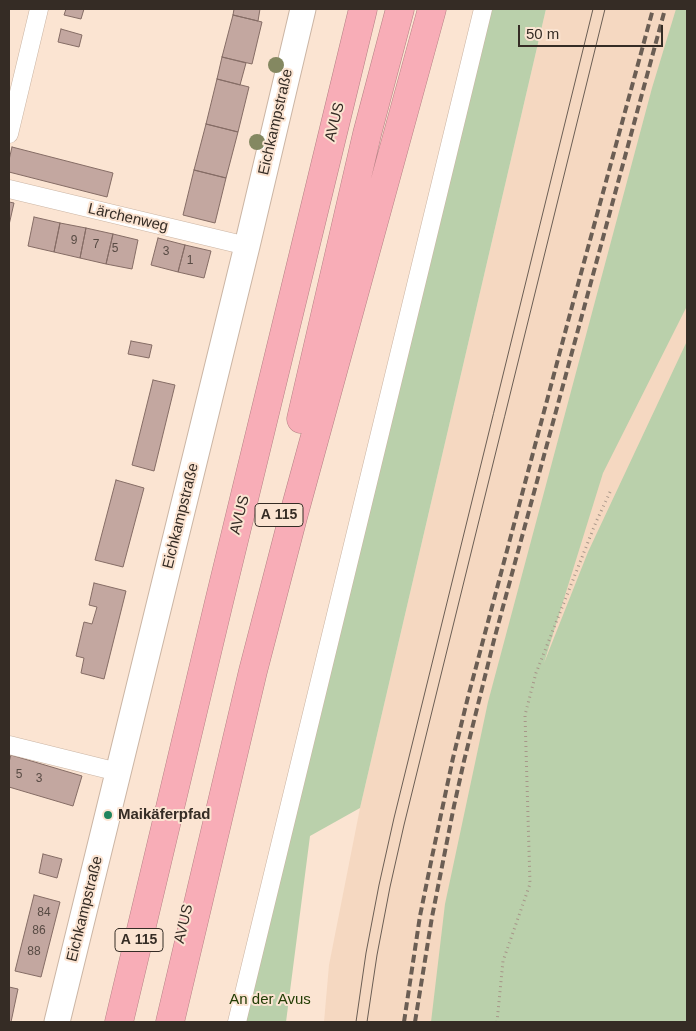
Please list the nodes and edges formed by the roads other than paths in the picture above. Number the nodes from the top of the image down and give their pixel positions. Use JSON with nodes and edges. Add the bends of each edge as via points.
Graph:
{"nodes":[{"id":1,"x":40,"y":9,"type":"edge"},
{"id":2,"x":303,"y":9,"type":"edge"},
{"id":3,"x":363,"y":9,"type":"edge"},
{"id":4,"x":400,"y":9,"type":"edge"},
{"id":5,"x":432,"y":9,"type":"edge"},
{"id":6,"x":483,"y":9,"type":"edge"},
{"id":7,"x":9,"y":134,"type":"edge"},
{"id":8,"x":9,"y":189,"type":"edge"},
{"id":9,"x":247,"y":246,"type":"junction"},
{"id":10,"x":9,"y":745,"type":"edge"},
{"id":11,"x":118,"y":772,"type":"junction"},
{"id":12,"x":57,"y":1022,"type":"edge"},
{"id":13,"x":119,"y":1022,"type":"edge"},
{"id":14,"x":162,"y":1022,"type":"edge"},
{"id":15,"x":170,"y":1022,"type":"edge"},
{"id":16,"x":237,"y":1022,"type":"edge"}],
"edges":[{"from":1,"to":7,"type":"street"},
{"from":2,"to":9,"type":"street","name":"Eichkampstraße"},
{"from":3,"to":13,"type":"highway","name":"AVUS","number":"A 115"},
{"from":4,"to":14,"type":"highway","name":"AVUS","number":"A 115","via":[[367,134]]},
{"from":5,"to":15,"type":"highway","via":[[253,671]]},
{"from":6,"to":16,"type":"street"},
{"from":8,"to":9,"type":"street","name":"Lärchenweg"},
{"from":9,"to":11,"type":"street","name":"Eichkampstraße"},
{"from":10,"to":11,"type":"street"},
{"from":11,"to":12,"type":"street","name":"Eichkampstraße"}]}
